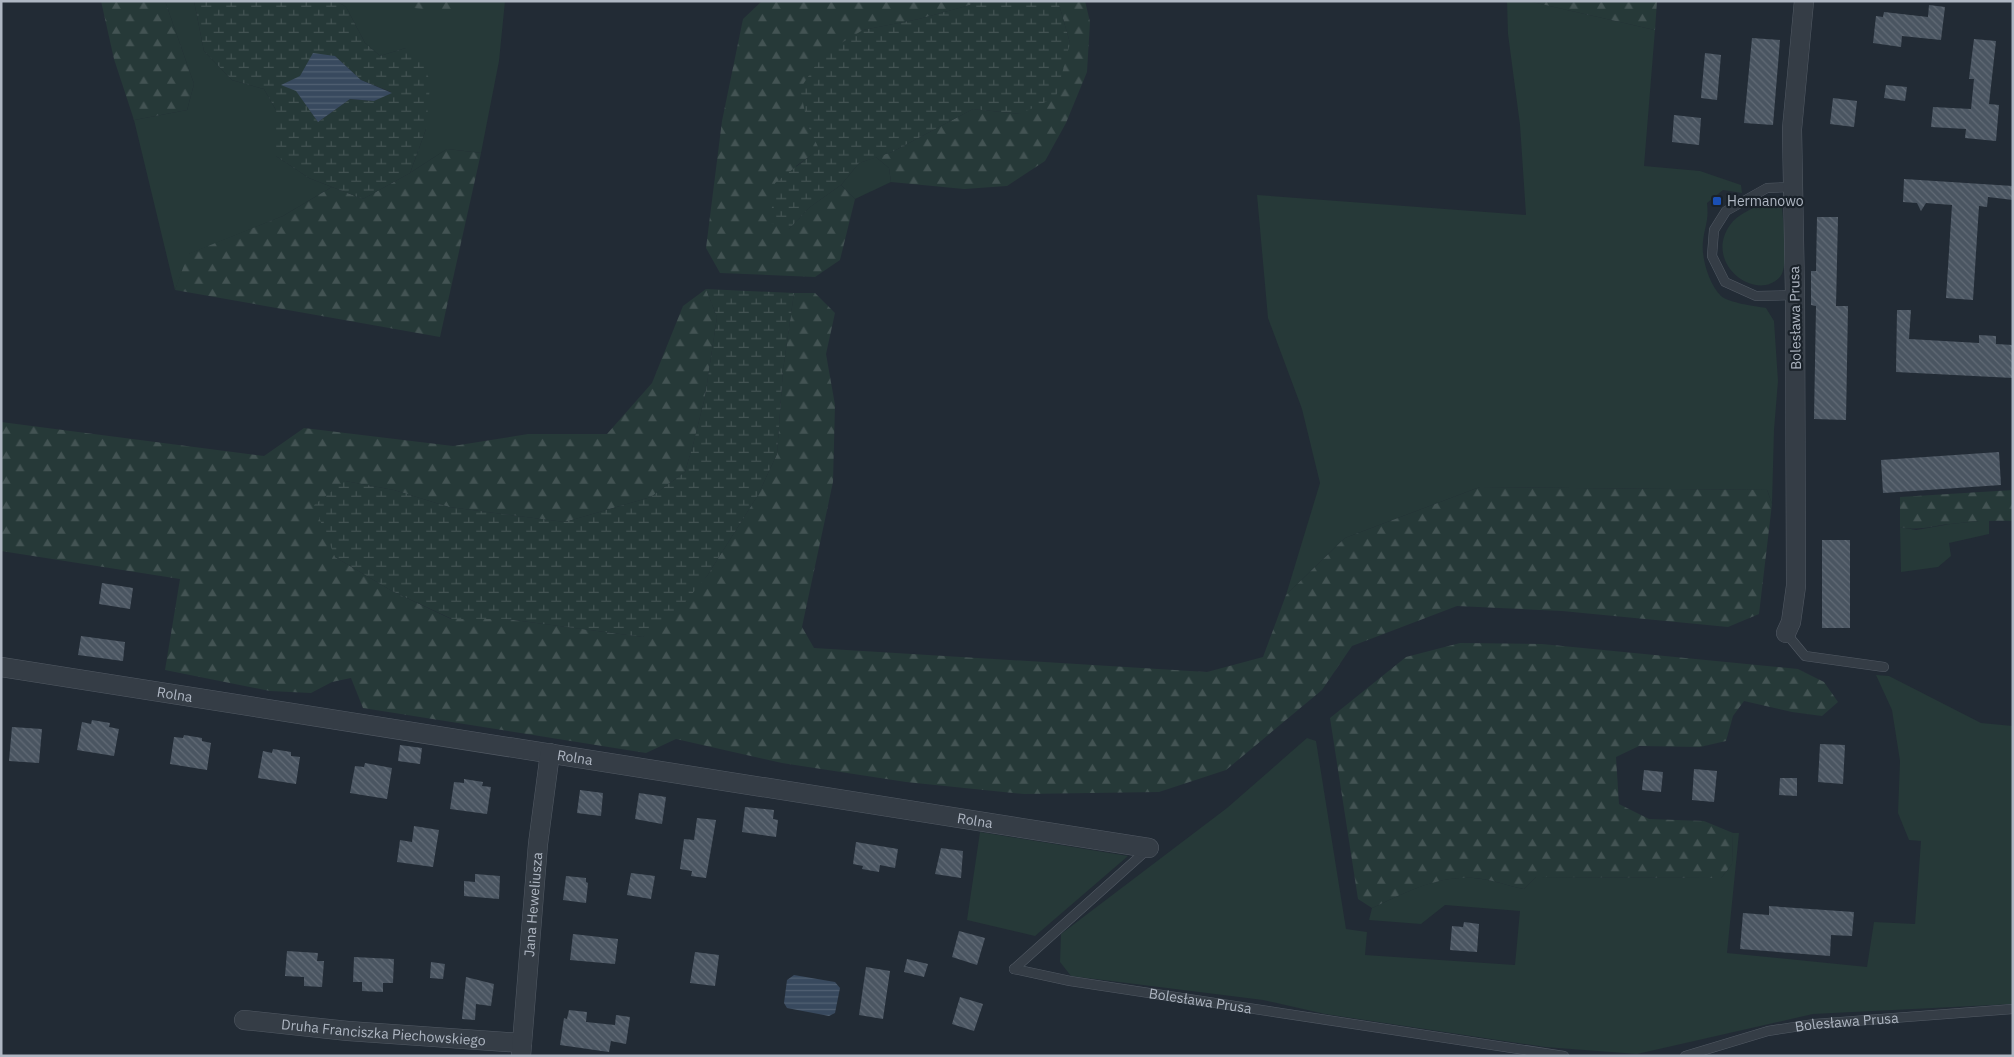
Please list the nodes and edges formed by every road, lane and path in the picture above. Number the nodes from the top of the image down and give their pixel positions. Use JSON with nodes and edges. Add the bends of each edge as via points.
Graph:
{"nodes":[{"id":1,"x":1804,"y":1,"type":"edge"},
{"id":2,"x":1792,"y":187,"type":"junction"},
{"id":3,"x":1795,"y":295,"type":"junction"},
{"id":4,"x":1786,"y":633,"type":"joint"},
{"id":5,"x":1,"y":667,"type":"edge"},
{"id":6,"x":1884,"y":667,"type":"dead end"},
{"id":7,"x":550,"y":753,"type":"junction"},
{"id":8,"x":1149,"y":848,"type":"joint"},
{"id":9,"x":2013,"y":1008,"type":"edge"},
{"id":10,"x":244,"y":1020,"type":"dead end"},
{"id":11,"x":522,"y":1050,"type":"edge"},
{"id":12,"x":1564,"y":1056,"type":"edge"},
{"id":13,"x":1685,"y":1056,"type":"edge"}],
"edges":[{"from":1,"to":2,"type":"street","name":"Bolesława Prusa","via":[[1792,129]]},
{"from":2,"to":3,"type":"street","name":"Bolesława Prusa"},
{"from":2,"to":3,"type":"lane","via":[[1767,188],[1726,211],[1714,230],[1712,256],[1725,282],[1748,293],[1756,296]]},
{"from":3,"to":4,"type":"street","name":"Bolesława Prusa","via":[[1796,586],[1791,622]]},
{"from":4,"to":6,"type":"lane","via":[[1805,656]]},
{"from":5,"to":7,"type":"street","name":"Rolna"},
{"from":7,"to":8,"type":"street","name":"Rolna"},
{"from":7,"to":11,"type":"street","name":"Jana Heweliusza","via":[[538,844]]},
{"from":8,"to":12,"type":"lane","name":"Bolesława Prusa","via":[[1014,969],[1070,981]]},
{"from":9,"to":13,"type":"lane","name":"Bolesława Prusa","via":[[1814,1024],[1768,1031]]},
{"from":10,"to":11,"type":"street","name":"Druha Franciszka Piechowskiego"}]}
